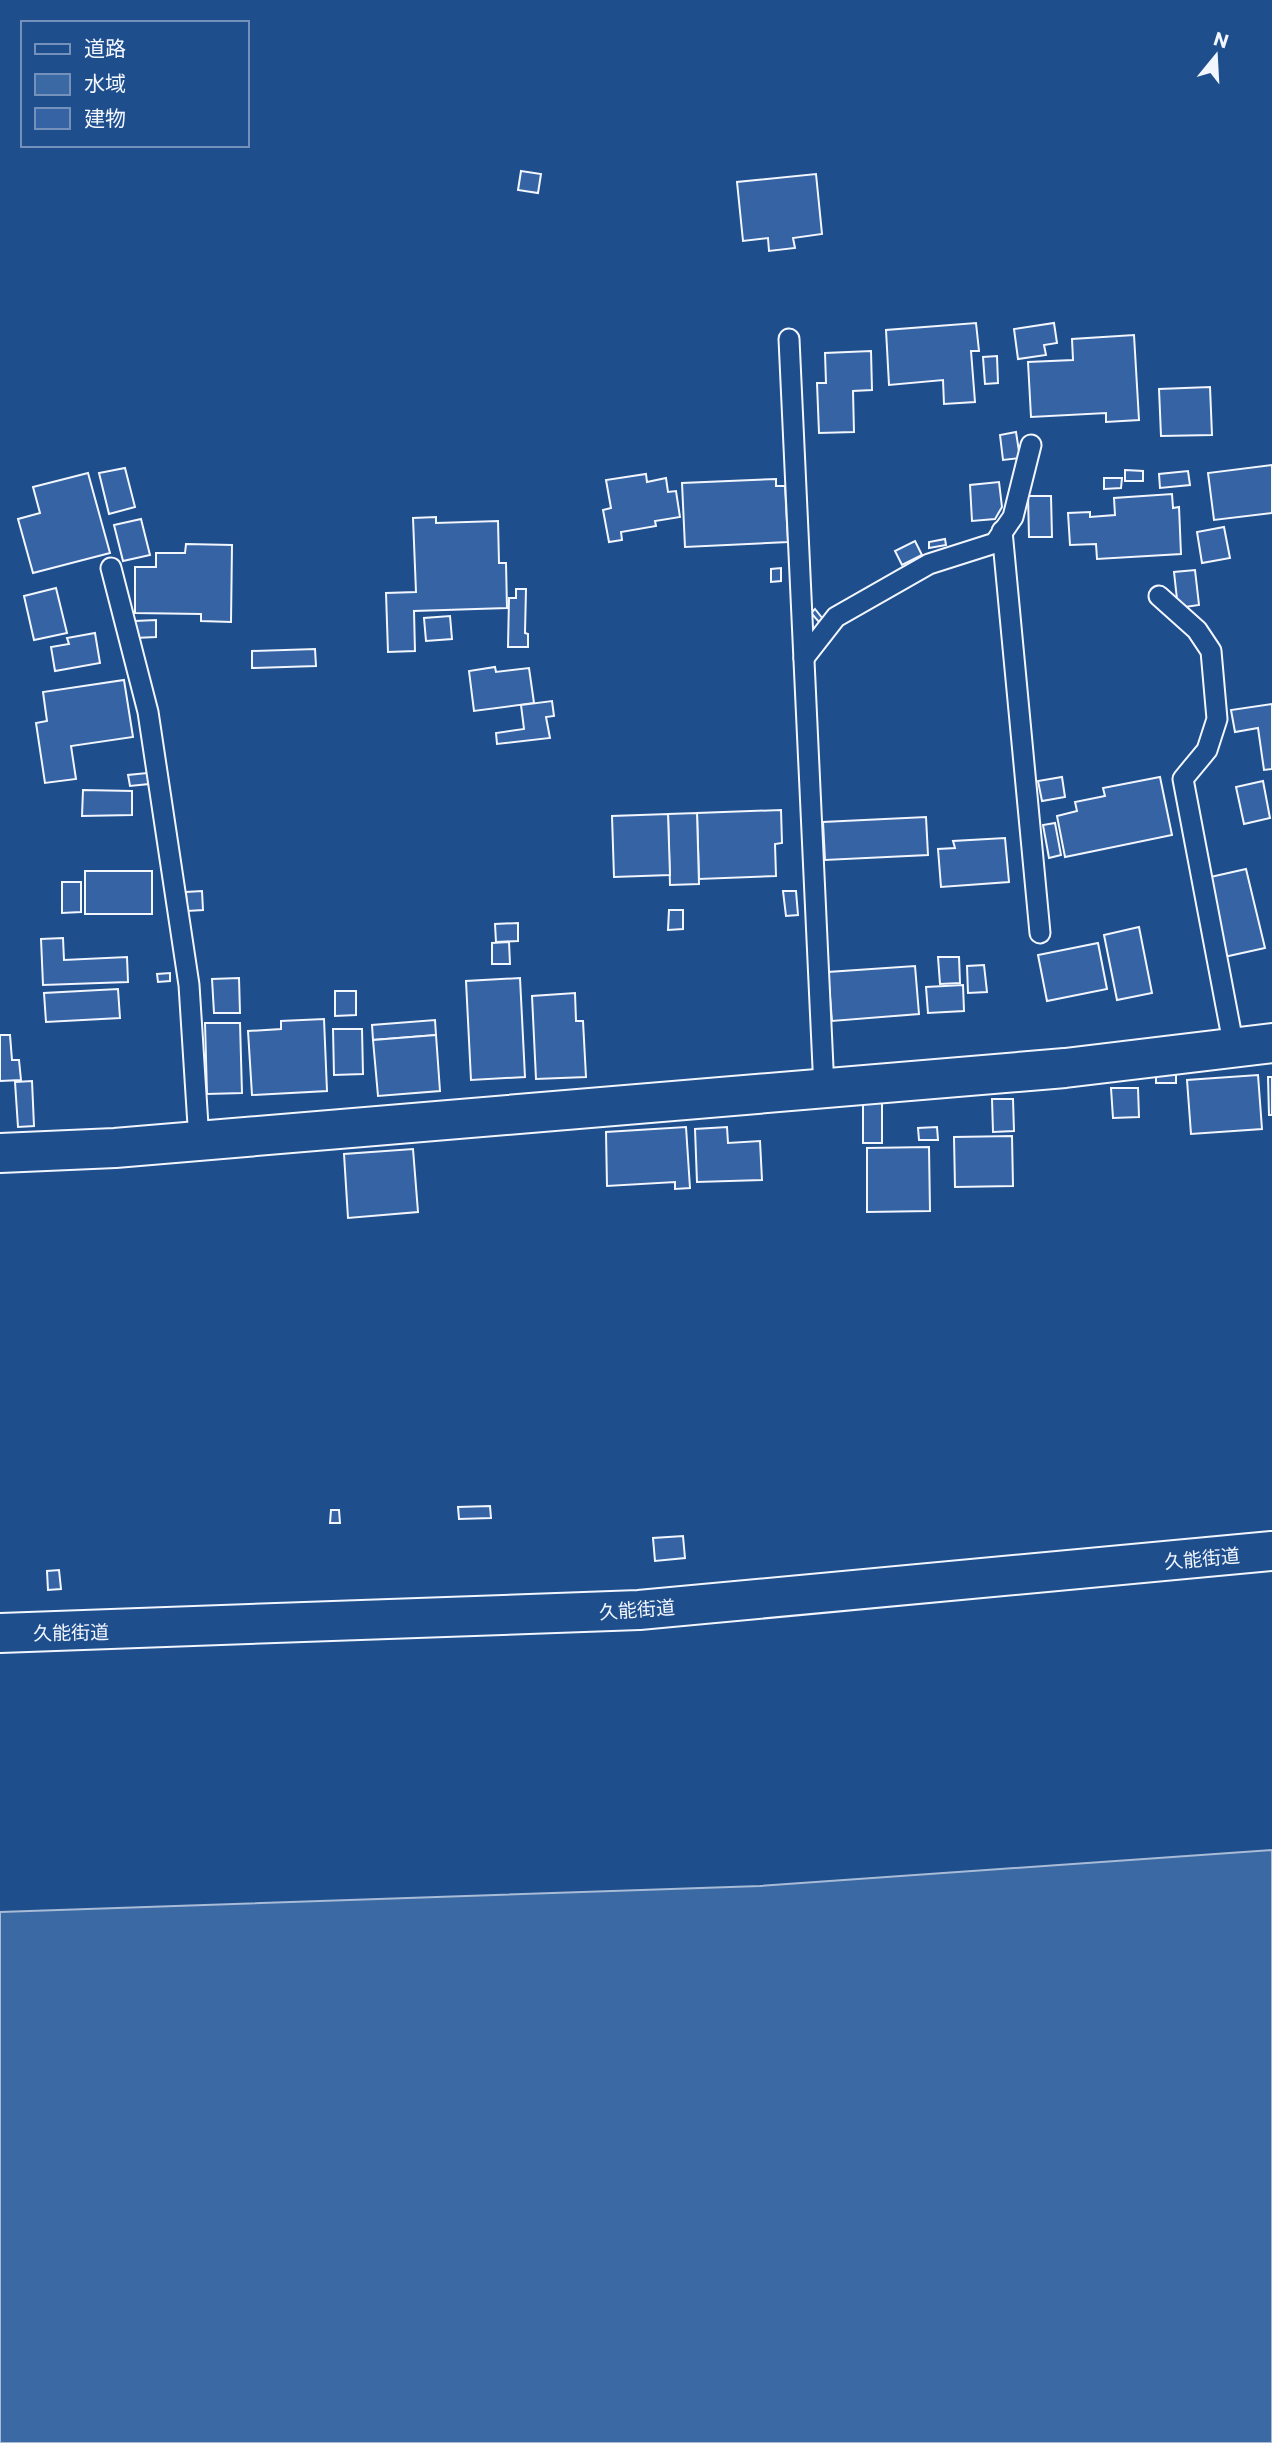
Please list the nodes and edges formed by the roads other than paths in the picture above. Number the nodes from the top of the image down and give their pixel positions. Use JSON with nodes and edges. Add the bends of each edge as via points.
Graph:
{"nodes":[{"id":1,"x":789,"y":339,"type":"dead end"},
{"id":2,"x":1031,"y":444,"type":"dead end"},
{"id":3,"x":1002,"y":531,"type":"junction"},
{"id":4,"x":111,"y":568,"type":"dead end"},
{"id":5,"x":1159,"y":596,"type":"dead end"},
{"id":6,"x":804,"y":658,"type":"junction"},
{"id":7,"x":1040,"y":933,"type":"dead end"},
{"id":8,"x":1272,"y":1043,"type":"edge"},
{"id":9,"x":1234,"y":1048,"type":"junction"},
{"id":10,"x":824,"y":1088,"type":"junction"},
{"id":11,"x":199,"y":1141,"type":"junction"},
{"id":12,"x":0,"y":1153,"type":"edge"},
{"id":13,"x":1272,"y":1551,"type":"edge"},
{"id":14,"x":0,"y":1633,"type":"edge"}],
"edges":[{"from":1,"to":6,"type":"lane"},
{"from":2,"to":3,"type":"lane","via":[[1013,517]]},
{"from":3,"to":6,"type":"lane","via":[[995,543],[929,564],[836,617]]},
{"from":3,"to":7,"type":"lane"},
{"from":4,"to":11,"type":"lane","via":[[148,712],[189,985]]},
{"from":5,"to":9,"type":"lane","via":[[1197,630],[1211,651],[1217,719],[1207,750],[1183,779]]},
{"from":6,"to":10,"type":"lane"},
{"from":8,"to":9,"type":"main road"},
{"from":9,"to":10,"type":"main road"},
{"from":10,"to":11,"type":"main road"},
{"from":11,"to":12,"type":"main road"},
{"from":13,"to":14,"type":"main road","name":"久能街道","via":[[639,1610]]}]}
